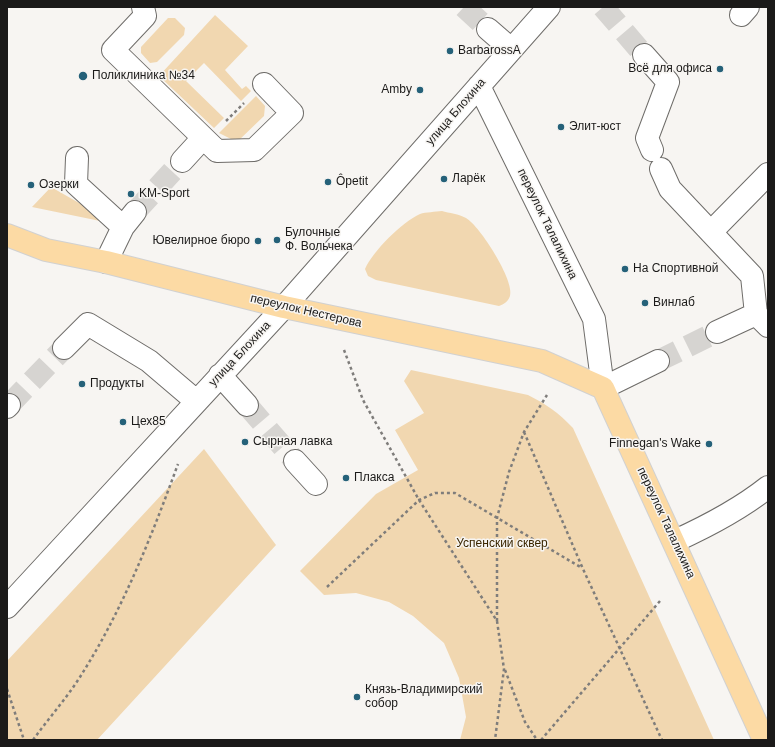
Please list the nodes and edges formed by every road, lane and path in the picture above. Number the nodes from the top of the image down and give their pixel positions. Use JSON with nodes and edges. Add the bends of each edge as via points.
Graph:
{"nodes":[{"id":1,"x":143,"y":7,"type":"edge"},
{"id":2,"x":548,"y":7,"type":"edge"},
{"id":3,"x":488,"y":29,"type":"tunnel mouth"},
{"id":4,"x":512,"y":49,"type":"junction"},
{"id":5,"x":644,"y":55,"type":"tunnel mouth"},
{"id":6,"x":264,"y":84,"type":"joint"},
{"id":7,"x":479,"y":86,"type":"junction"},
{"id":8,"x":203,"y":138,"type":"junction"},
{"id":9,"x":77,"y":158,"type":"dead end"},
{"id":10,"x":182,"y":161,"type":"tunnel mouth"},
{"id":11,"x":768,"y":174,"type":"edge"},
{"id":12,"x":711,"y":232,"type":"junction"},
{"id":13,"x":7,"y":234,"type":"edge"},
{"id":14,"x":106,"y":262,"type":"junction"},
{"id":15,"x":284,"y":307,"type":"junction"},
{"id":16,"x":762,"y":320,"type":"edge"},
{"id":17,"x":717,"y":332,"type":"tunnel mouth"},
{"id":18,"x":64,"y":348,"type":"tunnel mouth"},
{"id":19,"x":344,"y":350,"type":"dead end"},
{"id":20,"x":658,"y":361,"type":"tunnel mouth"},
{"id":21,"x":220,"y":375,"type":"junction"},
{"id":22,"x":603,"y":388,"type":"junction"},
{"id":23,"x":547,"y":395,"type":"dead end"},
{"id":24,"x":196,"y":401,"type":"junction"},
{"id":25,"x":247,"y":405,"type":"tunnel mouth"},
{"id":26,"x":524,"y":432,"type":"junction"},
{"id":27,"x":180,"y":458,"type":"dead end"},
{"id":28,"x":296,"y":461,"type":"tunnel mouth"},
{"id":29,"x":316,"y":484,"type":"dead end"},
{"id":30,"x":768,"y":487,"type":"edge"},
{"id":31,"x":419,"y":500,"type":"junction"},
{"id":32,"x":497,"y":518,"type":"junction"},
{"id":33,"x":675,"y":541,"type":"junction"},
{"id":34,"x":583,"y":569,"type":"junction"},
{"id":35,"x":327,"y":587,"type":"dead end"},
{"id":36,"x":660,"y":601,"type":"dead end"},
{"id":37,"x":7,"y":607,"type":"edge"},
{"id":38,"x":497,"y":621,"type":"junction"},
{"id":39,"x":620,"y":647,"type":"junction"},
{"id":40,"x":504,"y":669,"type":"junction"},
{"id":41,"x":7,"y":689,"type":"edge"},
{"id":42,"x":765,"y":737,"type":"edge"},
{"id":43,"x":24,"y":740,"type":"edge"},
{"id":44,"x":32,"y":740,"type":"edge"},
{"id":45,"x":495,"y":740,"type":"edge"},
{"id":46,"x":537,"y":740,"type":"edge"},
{"id":47,"x":541,"y":740,"type":"edge"},
{"id":48,"x":662,"y":740,"type":"edge"}],
"edges":[{"from":1,"to":8,"type":"street","via":[[145,16],[113,50]]},
{"from":2,"to":4,"type":"street","name":"улица Блохина"},
{"from":3,"to":4,"type":"street"},
{"from":4,"to":7,"type":"street","name":"улица Блохина"},
{"from":5,"to":12,"type":"street","via":[[668,82],[646,138],[670,189]]},
{"from":6,"to":8,"type":"path","via":[[214,132]]},
{"from":6,"to":8,"type":"street","via":[[292,113],[254,150],[217,151]]},
{"from":7,"to":15,"type":"street","name":"улица Блохина"},
{"from":7,"to":22,"type":"street","name":"переулок Талалихина","via":[[594,319]]},
{"from":8,"to":10,"type":"street"},
{"from":9,"to":14,"type":"street","via":[[76,184],[129,220]]},
{"from":11,"to":12,"type":"street"},
{"from":12,"to":16,"type":"street","via":[[752,276]]},
{"from":13,"to":14,"type":"main road","name":"переулок Нестерова","via":[[46,250]]},
{"from":14,"to":15,"type":"main road","name":"переулок Нестерова"},
{"from":15,"to":21,"type":"street","name":"улица Блохина"},
{"from":15,"to":22,"type":"main road","name":"переулок Нестерова","via":[[542,361]]},
{"from":16,"to":17,"type":"street"},
{"from":18,"to":24,"type":"street","via":[[88,324],[149,361]]},
{"from":19,"to":31,"type":"path","via":[[363,400]]},
{"from":20,"to":22,"type":"street"},
{"from":21,"to":24,"type":"street","name":"улица Блохина"},
{"from":21,"to":25,"type":"street"},
{"from":22,"to":33,"type":"main road","name":"переулок Талалихина"},
{"from":23,"to":26,"type":"path"},
{"from":24,"to":37,"type":"street","name":"улица Блохина"},
{"from":26,"to":32,"type":"path","via":[[509,472]]},
{"from":26,"to":34,"type":"path"},
{"from":27,"to":44,"type":"path","via":[[123,601],[80,677]]},
{"from":28,"to":29,"type":"street"},
{"from":30,"to":33,"type":"street","via":[[720,520]]},
{"from":31,"to":32,"type":"path","via":[[435,493],[455,494]]},
{"from":31,"to":35,"type":"path"},
{"from":31,"to":38,"type":"path"},
{"from":32,"to":34,"type":"path"},
{"from":32,"to":38,"type":"path"},
{"from":33,"to":42,"type":"main road","name":"переулок Талалихина"},
{"from":34,"to":39,"type":"path"},
{"from":36,"to":39,"type":"path"},
{"from":38,"to":40,"type":"path"},
{"from":39,"to":47,"type":"path"},
{"from":39,"to":48,"type":"path"},
{"from":40,"to":45,"type":"path"},
{"from":40,"to":46,"type":"path","via":[[525,722]]},
{"from":41,"to":43,"type":"path"}]}
